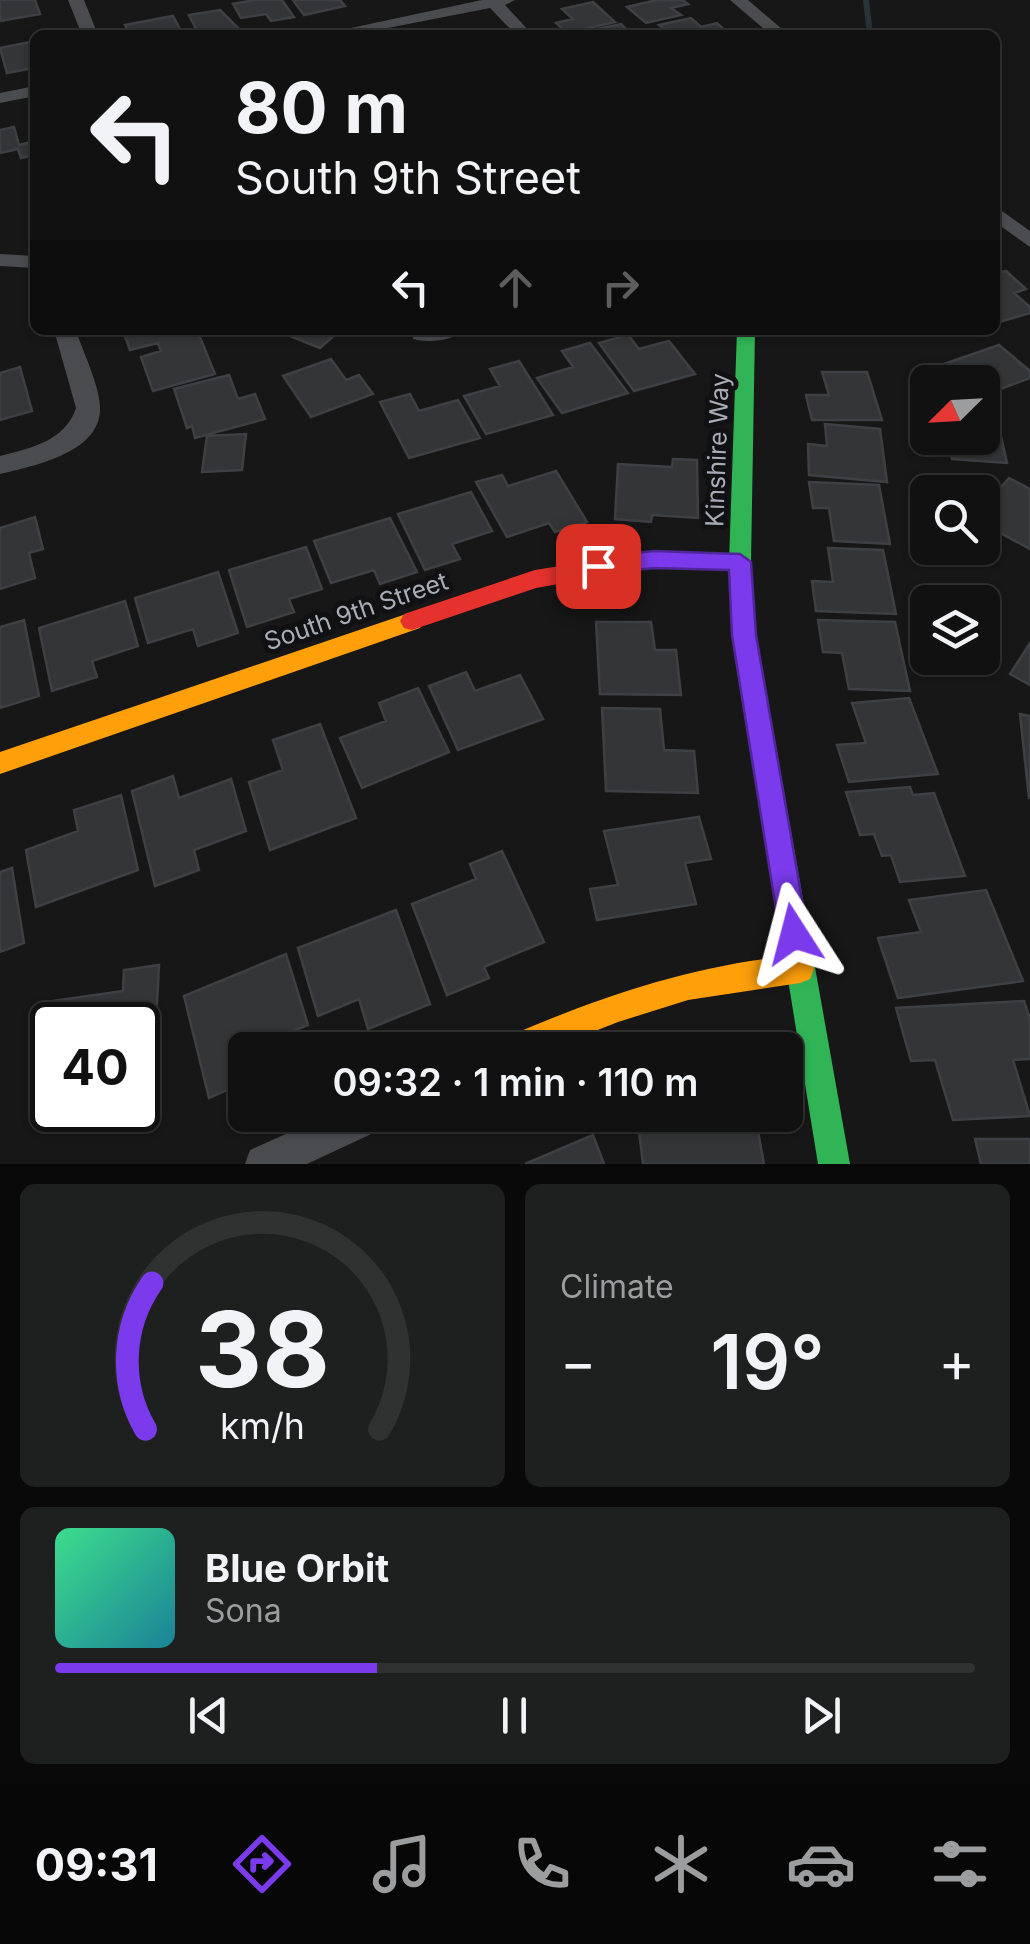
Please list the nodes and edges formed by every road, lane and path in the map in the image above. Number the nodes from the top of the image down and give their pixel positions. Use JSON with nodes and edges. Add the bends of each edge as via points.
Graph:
{"nodes":[{"id":1,"x":76,"y":0,"type":"edge"},
{"id":2,"x":738,"y":0,"type":"edge"},
{"id":3,"x":500,"y":1,"type":"edge"},
{"id":4,"x":88,"y":30,"type":"edge"},
{"id":5,"x":352,"y":30,"type":"edge"},
{"id":6,"x":521,"y":30,"type":"edge"},
{"id":7,"x":775,"y":30,"type":"edge"},
{"id":8,"x":30,"y":92,"type":"edge"},
{"id":9,"x":0,"y":98,"type":"edge"},
{"id":10,"x":1000,"y":216,"type":"edge"},
{"id":11,"x":1030,"y":241,"type":"edge"},
{"id":12,"x":0,"y":260,"type":"edge"},
{"id":13,"x":30,"y":262,"type":"edge"},
{"id":14,"x":67,"y":335,"type":"edge"},
{"id":15,"x":746,"y":335,"type":"edge"},
{"id":16,"x":0,"y":465,"type":"edge"},
{"id":17,"x":740,"y":562,"type":"junction"},
{"id":18,"x":0,"y":763,"type":"edge"},
{"id":19,"x":800,"y":969,"type":"junction"},
{"id":20,"x":553,"y":1032,"type":"edge"},
{"id":21,"x":334,"y":1132,"type":"edge"},
{"id":22,"x":264,"y":1164,"type":"edge"},
{"id":23,"x":834,"y":1164,"type":"edge"}],
"edges":[{"from":1,"to":4,"type":"street"},
{"from":2,"to":7,"type":"street"},
{"from":3,"to":5,"type":"street"},
{"from":3,"to":6,"type":"street"},
{"from":8,"to":9,"type":"street"},
{"from":10,"to":11,"type":"street"},
{"from":12,"to":13,"type":"street"},
{"from":14,"to":16,"type":"street","via":[[86,418],[58,446]]},
{"from":15,"to":17,"type":"street","name":"Kinshire Way"},
{"from":17,"to":18,"type":"street","name":"South 9th Street","via":[[640,560],[535,579]]},
{"from":17,"to":19,"type":"street","name":"Kinshire Way","via":[[744,635]]},
{"from":19,"to":20,"type":"street","via":[[678,982]]},
{"from":19,"to":23,"type":"street","name":"Kinshire Way"},
{"from":21,"to":22,"type":"street"}]}
